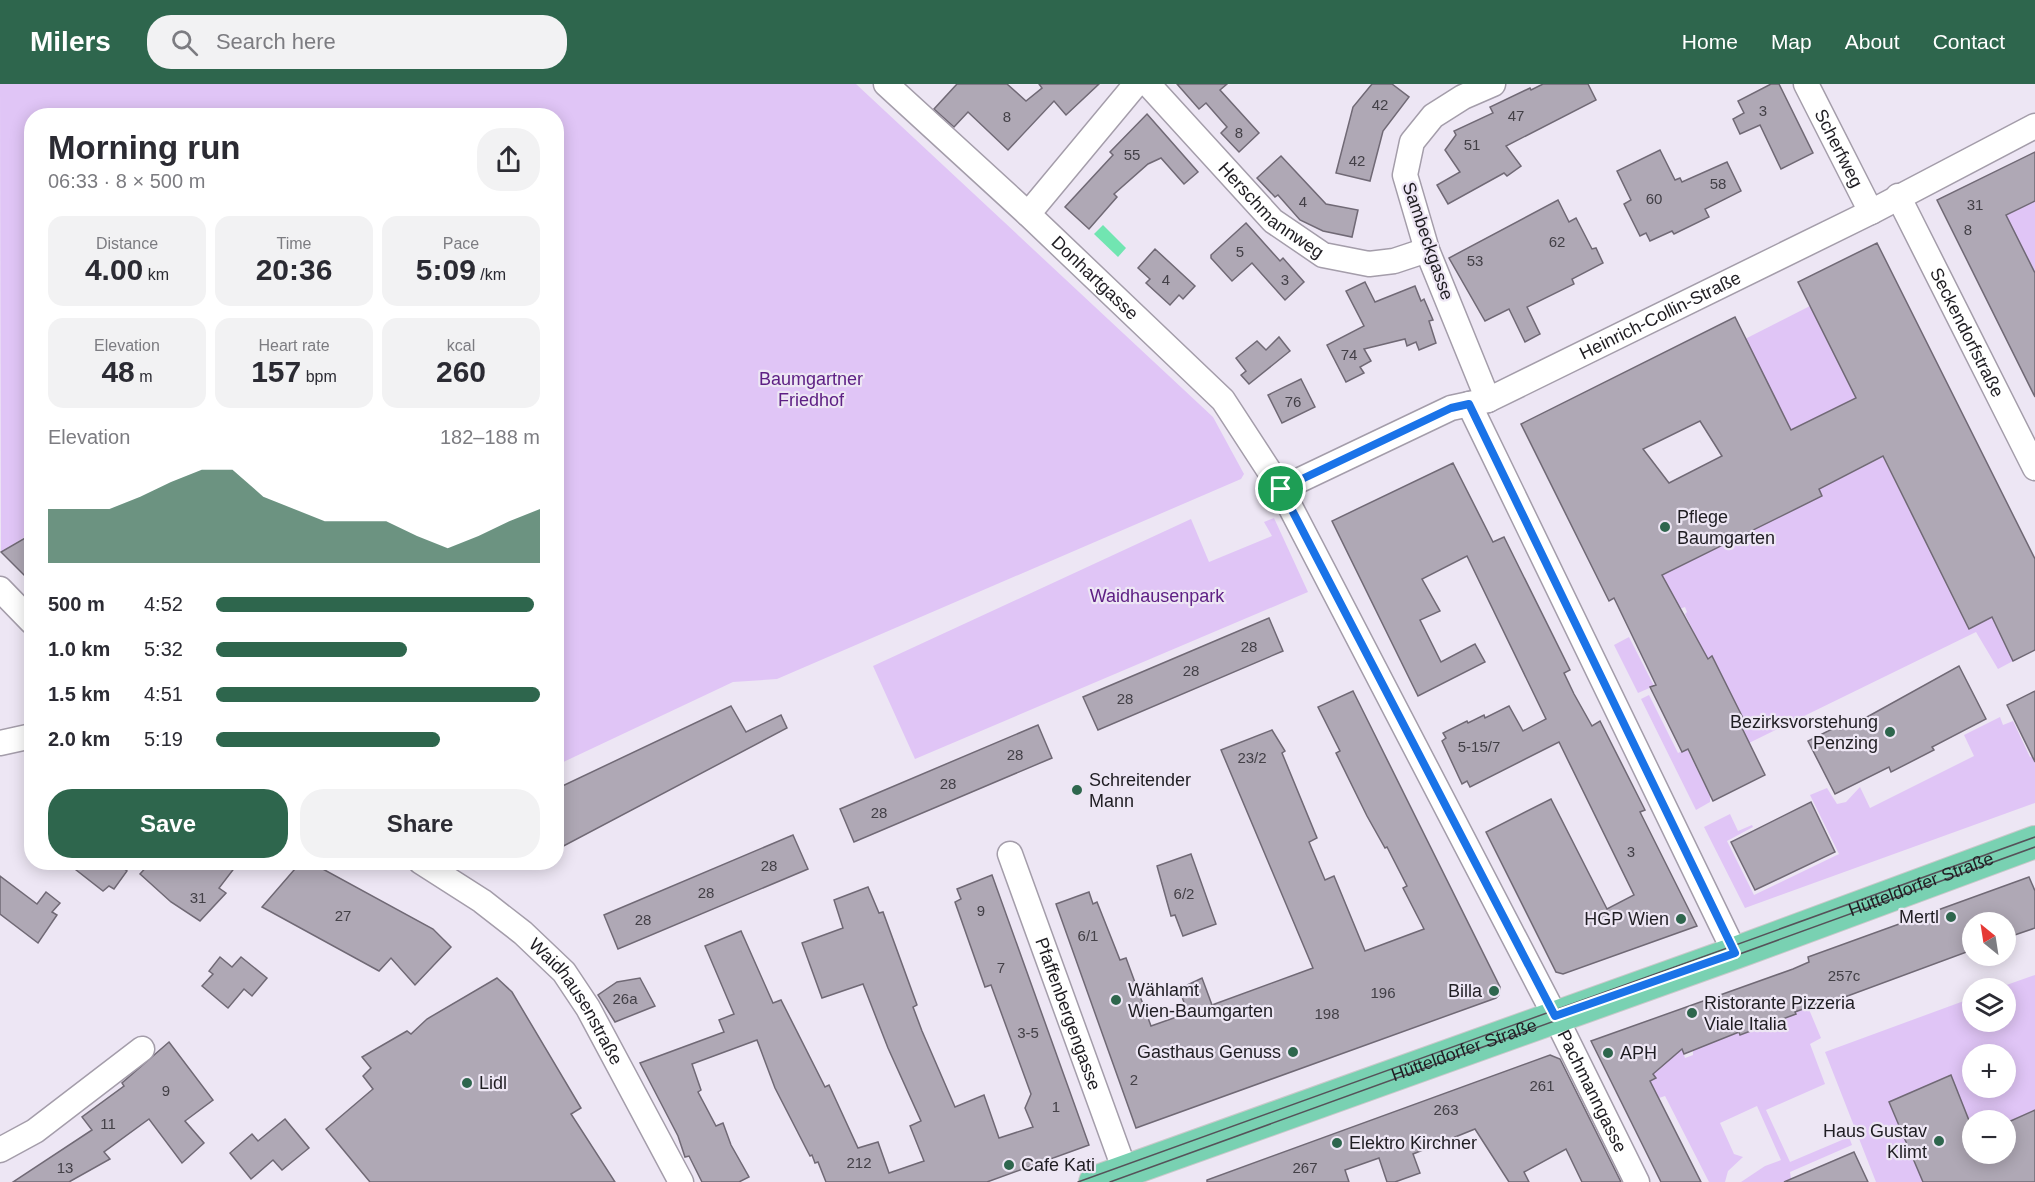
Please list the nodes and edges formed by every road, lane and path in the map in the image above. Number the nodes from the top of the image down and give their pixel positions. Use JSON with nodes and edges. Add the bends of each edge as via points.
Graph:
{"nodes":[{"id":1,"x":886,"y":84,"type":"edge"},
{"id":2,"x":1136,"y":84,"type":"edge"},
{"id":3,"x":1148,"y":84,"type":"edge"},
{"id":4,"x":1493,"y":84,"type":"edge"},
{"id":5,"x":1806,"y":84,"type":"edge"},
{"id":6,"x":1460,"y":90,"type":"edge"},
{"id":7,"x":2035,"y":126,"type":"edge"},
{"id":8,"x":1898,"y":196,"type":"junction"},
{"id":9,"x":1871,"y":212,"type":"junction"},
{"id":10,"x":1028,"y":214,"type":"junction"},
{"id":11,"x":1427,"y":250,"type":"junction"},
{"id":12,"x":1478,"y":402,"type":"junction"},
{"id":13,"x":2035,"y":468,"type":"edge"},
{"id":14,"x":1281,"y":489,"type":"junction"},
{"id":15,"x":0,"y":589,"type":"edge"},
{"id":16,"x":24,"y":614,"type":"edge"},
{"id":17,"x":24,"y":738,"type":"edge"},
{"id":18,"x":0,"y":742,"type":"edge"},
{"id":19,"x":2035,"y":842,"type":"edge"},
{"id":20,"x":1010,"y":854,"type":"dead end"},
{"id":21,"x":433,"y":870,"type":"edge"},
{"id":22,"x":1735,"y":953,"type":"junction"},
{"id":23,"x":1555,"y":1016,"type":"junction"},
{"id":24,"x":142,"y":1050,"type":"dead end"},
{"id":25,"x":0,"y":1150,"type":"edge"},
{"id":26,"x":1125,"y":1172,"type":"junction"},
{"id":27,"x":681,"y":1182,"type":"edge"},
{"id":28,"x":1095,"y":1182,"type":"edge"},
{"id":29,"x":1637,"y":1182,"type":"edge"}],
"edges":[{"from":1,"to":10,"type":"street","name":"Donhartgasse"},
{"from":2,"to":10,"type":"street"},
{"from":3,"to":11,"type":"street","name":"Herschmannweg","via":[[1273,221],[1323,255],[1369,264]]},
{"from":4,"to":6,"type":"street","name":"Sambeckgasse"},
{"from":5,"to":9,"type":"street","name":"Scherfweg"},
{"from":6,"to":11,"type":"street","name":"Sambeckgasse","via":[[1412,142],[1405,175]]},
{"from":7,"to":8,"type":"street","name":"Heinrich-Collin-Straße"},
{"from":8,"to":9,"type":"street","name":"Heinrich-Collin-Straße"},
{"from":8,"to":13,"type":"street","name":"Seckendorfstraße"},
{"from":9,"to":12,"type":"street","name":"Heinrich-Collin-Straße"},
{"from":10,"to":14,"type":"street","name":"Donhartgasse","via":[[1223,400]]},
{"from":11,"to":12,"type":"street","name":"Sambeckgasse"},
{"from":12,"to":14,"type":"street","name":"Heinrich-Collin-Straße","via":[[1451,408]]},
{"from":12,"to":22,"type":"street","name":"Sambeckgasse"},
{"from":14,"to":23,"type":"street","name":"Pachmanngasse"},
{"from":15,"to":16,"type":"street"},
{"from":17,"to":18,"type":"street"},
{"from":19,"to":22,"type":"main road","name":"Hütteldorfer Straße"},
{"from":20,"to":26,"type":"street","name":"Pfaffenbergengasse"},
{"from":21,"to":27,"type":"street","name":"Waidhausenstraße","via":[[523,933],[564,972],[588,1008]]},
{"from":22,"to":23,"type":"main road","name":"Hütteldorfer Straße"},
{"from":23,"to":26,"type":"main road","name":"Hütteldorfer Straße"},
{"from":23,"to":29,"type":"street","name":"Pachmanngasse"},
{"from":24,"to":25,"type":"street","via":[[35,1131]]},
{"from":26,"to":28,"type":"main road","name":"Hütteldorfer Straße"}]}
